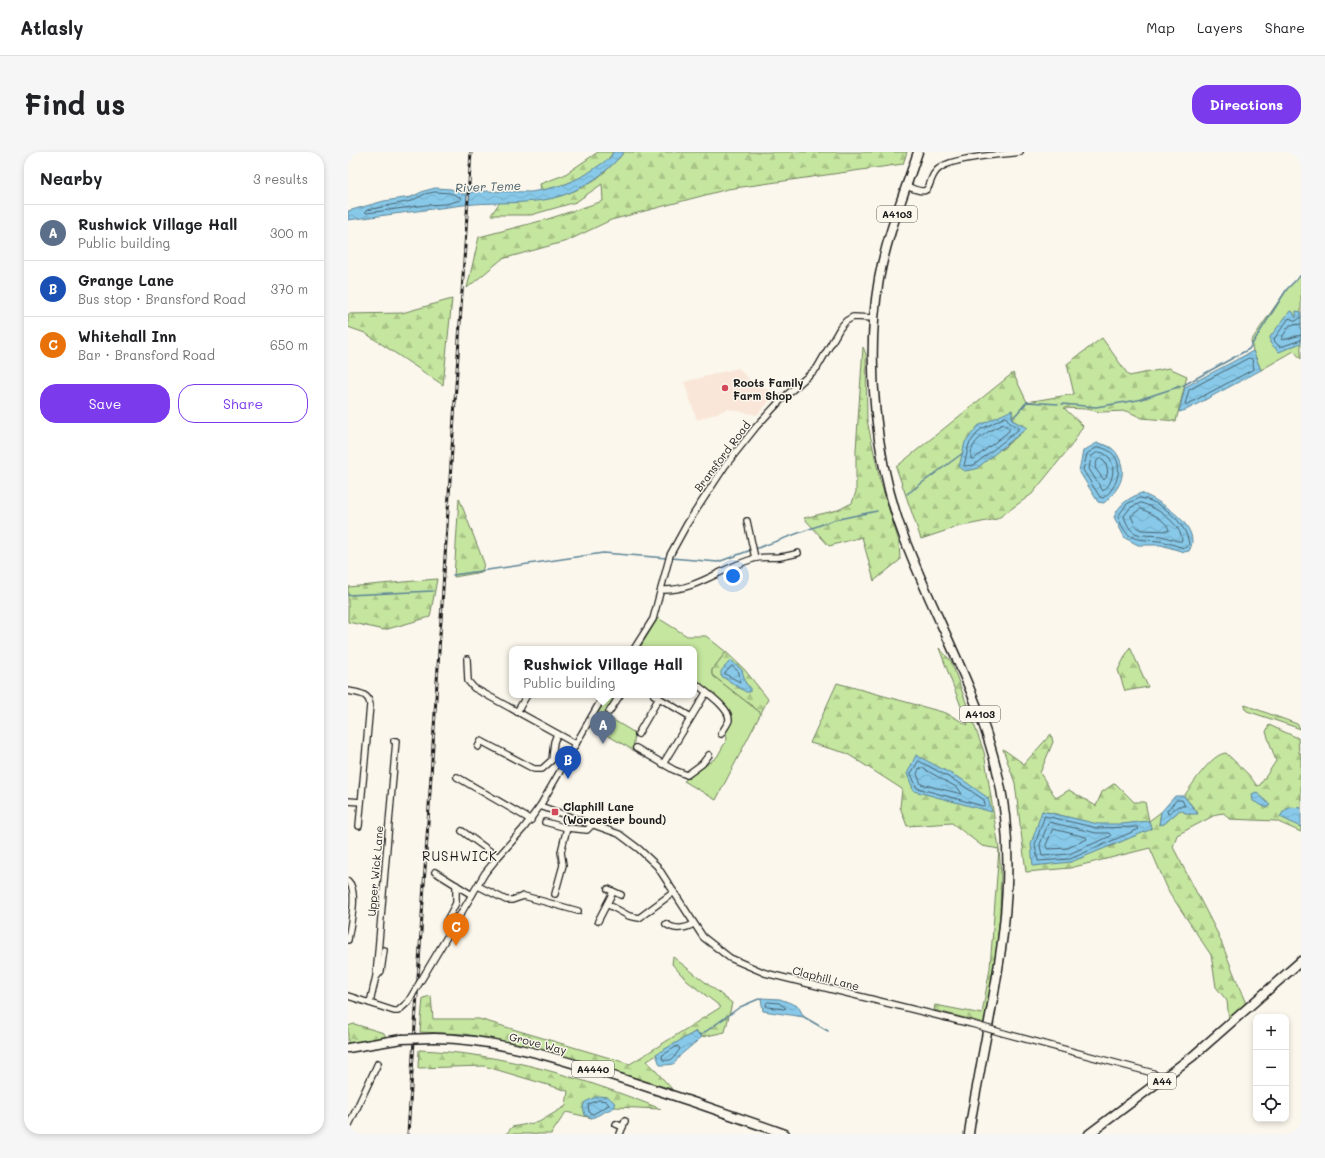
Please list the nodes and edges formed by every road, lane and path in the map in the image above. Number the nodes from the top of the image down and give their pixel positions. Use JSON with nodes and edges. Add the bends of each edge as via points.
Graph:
{"nodes":[{"id":1,"x":918,"y":152,"type":"edge"},
{"id":2,"x":1020,"y":152,"type":"edge"},
{"id":3,"x":906,"y":186,"type":"junction"},
{"id":4,"x":874,"y":318,"type":"junction"},
{"id":5,"x":747,"y":521,"type":"dead end"},
{"id":6,"x":798,"y":553,"type":"dead end"},
{"id":7,"x":755,"y":558,"type":"junction"},
{"id":8,"x":661,"y":590,"type":"junction"},
{"id":9,"x":636,"y":646,"type":"edge"},
{"id":10,"x":468,"y":659,"type":"dead end"},
{"id":11,"x":467,"y":671,"type":"junction"},
{"id":12,"x":474,"y":671,"type":"dead end"},
{"id":13,"x":697,"y":685,"type":"edge"},
{"id":14,"x":348,"y":691,"type":"edge"},
{"id":15,"x":706,"y":693,"type":"junction"},
{"id":16,"x":525,"y":698,"type":"edge"},
{"id":17,"x":602,"y":698,"type":"edge"},
{"id":18,"x":618,"y":698,"type":"edge"},
{"id":19,"x":656,"y":698,"type":"edge"},
{"id":20,"x":658,"y":698,"type":"edge"},
{"id":21,"x":517,"y":712,"type":"junction"},
{"id":22,"x":610,"y":712,"type":"dead end"},
{"id":23,"x":691,"y":717,"type":"junction"},
{"id":24,"x":557,"y":734,"type":"junction"},
{"id":25,"x":638,"y":734,"type":"dead end"},
{"id":26,"x":721,"y":734,"type":"dead end"},
{"id":27,"x":394,"y":741,"type":"dead end"},
{"id":28,"x":576,"y":744,"type":"junction"},
{"id":29,"x":478,"y":747,"type":"dead end"},
{"id":30,"x":636,"y":748,"type":"dead end"},
{"id":31,"x":709,"y":755,"type":"dead end"},
{"id":32,"x":663,"y":764,"type":"junction"},
{"id":33,"x":457,"y":777,"type":"dead end"},
{"id":34,"x":348,"y":801,"type":"edge"},
{"id":35,"x":361,"y":802,"type":"junction"},
{"id":36,"x":540,"y":806,"type":"junction"},
{"id":37,"x":531,"y":820,"type":"junction"},
{"id":38,"x":545,"y":822,"type":"dead end"},
{"id":39,"x":592,"y":825,"type":"junction"},
{"id":40,"x":359,"y":826,"type":"dead end"},
{"id":41,"x":567,"y":828,"type":"junction"},
{"id":42,"x":462,"y":831,"type":"dead end"},
{"id":43,"x":498,"y":857,"type":"junction"},
{"id":44,"x":435,"y":872,"type":"dead end"},
{"id":45,"x":348,"y":881,"type":"edge"},
{"id":46,"x":456,"y":885,"type":"junction"},
{"id":47,"x":478,"y":886,"type":"junction"},
{"id":48,"x":608,"y":889,"type":"dead end"},
{"id":49,"x":613,"y":892,"type":"junction"},
{"id":50,"x":674,"y":892,"type":"junction"},
{"id":51,"x":472,"y":894,"type":"junction"},
{"id":52,"x":555,"y":894,"type":"dead end"},
{"id":53,"x":621,"y":896,"type":"dead end"},
{"id":54,"x":607,"y":904,"type":"junction"},
{"id":55,"x":578,"y":911,"type":"dead end"},
{"id":56,"x":598,"y":921,"type":"dead end"},
{"id":57,"x":446,"y":922,"type":"dead end"},
{"id":58,"x":666,"y":924,"type":"dead end"},
{"id":59,"x":694,"y":924,"type":"junction"},
{"id":60,"x":348,"y":940,"type":"edge"},
{"id":61,"x":384,"y":950,"type":"dead end"},
{"id":62,"x":1301,"y":961,"type":"edge"},
{"id":63,"x":376,"y":976,"type":"junction"},
{"id":64,"x":348,"y":996,"type":"edge"},
{"id":65,"x":370,"y":1003,"type":"junction"},
{"id":66,"x":348,"y":1048,"type":"edge"},
{"id":67,"x":378,"y":1063,"type":"dead end"},
{"id":68,"x":1162,"y":1081,"type":"junction"},
{"id":69,"x":616,"y":1124,"type":"dead end"},
{"id":70,"x":970,"y":1124,"type":"junction"},
{"id":71,"x":348,"y":1127,"type":"edge"},
{"id":72,"x":620,"y":1134,"type":"edge"},
{"id":73,"x":785,"y":1134,"type":"edge"},
{"id":74,"x":965,"y":1134,"type":"edge"},
{"id":75,"x":969,"y":1134,"type":"edge"},
{"id":76,"x":1089,"y":1134,"type":"edge"}],
"edges":[{"from":1,"to":3,"type":"highway","number":"A4103"},
{"from":2,"to":3,"type":"street","via":[[949,162],[936,171],[925,190],[917,191]]},
{"from":3,"to":4,"type":"highway","number":"A4103","via":[[886,247]]},
{"from":4,"to":8,"type":"street","name":"Bransford Road","via":[[853,317],[846,321],[817,368],[781,400],[735,451],[678,540],[666,566]]},
{"from":4,"to":70,"type":"highway","number":"A4103","via":[[876,401],[886,473],[894,506],[904,539],[979,710],[997,772],[1005,817],[1008,875],[1006,918]]},
{"from":5,"to":7,"type":"street"},
{"from":6,"to":7,"type":"street","via":[[781,557]]},
{"from":7,"to":8,"type":"street","via":[[690,587]]},
{"from":8,"to":9,"type":"street","name":"Bransford Road","via":[[653,619]]},
{"from":10,"to":11,"type":"street"},
{"from":11,"to":12,"type":"street"},
{"from":11,"to":21,"type":"street","via":[[468,681],[474,688]]},
{"from":13,"to":15,"type":"street"},
{"from":14,"to":35,"type":"street","via":[[364,694],[370,700]]},
{"from":15,"to":23,"type":"street"},
{"from":15,"to":26,"type":"street","via":[[716,700],[729,718]]},
{"from":16,"to":21,"type":"street"},
{"from":17,"to":28,"type":"street"},
{"from":18,"to":22,"type":"street"},
{"from":19,"to":25,"type":"street"},
{"from":20,"to":23,"type":"street"},
{"from":21,"to":24,"type":"street"},
{"from":23,"to":32,"type":"street"},
{"from":24,"to":28,"type":"street"},
{"from":24,"to":29,"type":"street","via":[[552,760],[542,769],[534,770],[481,741]]},
{"from":27,"to":63,"type":"street","name":"Upper Wick Lane"},
{"from":28,"to":36,"type":"street"},
{"from":30,"to":32,"type":"street"},
{"from":31,"to":32,"type":"street","via":[[687,775]]},
{"from":33,"to":37,"type":"street"},
{"from":34,"to":35,"type":"street"},
{"from":35,"to":40,"type":"street"},
{"from":36,"to":37,"type":"street"},
{"from":36,"to":39,"type":"street","name":"Claphill Lane"},
{"from":37,"to":43,"type":"street"},
{"from":38,"to":41,"type":"street"},
{"from":39,"to":41,"type":"street","via":[[587,830]]},
{"from":39,"to":50,"type":"street","name":"Claphill Lane","via":[[619,834],[640,848],[657,866]]},
{"from":41,"to":52,"type":"street","via":[[561,852],[563,865]]},
{"from":42,"to":43,"type":"street"},
{"from":43,"to":47,"type":"street"},
{"from":44,"to":46,"type":"street"},
{"from":45,"to":60,"type":"street","via":[[354,893]]},
{"from":46,"to":51,"type":"street"},
{"from":46,"to":57,"type":"street","via":[[456,903]]},
{"from":47,"to":51,"type":"street"},
{"from":47,"to":55,"type":"street","via":[[506,900],[524,896]]},
{"from":48,"to":49,"type":"street"},
{"from":49,"to":53,"type":"street"},
{"from":49,"to":54,"type":"street"},
{"from":50,"to":54,"type":"street","via":[[640,918],[629,916]]},
{"from":50,"to":59,"type":"street","name":"Claphill Lane"},
{"from":51,"to":65,"type":"street","bridge":true,"via":[[408,1002],[398,1011]]},
{"from":54,"to":56,"type":"street"},
{"from":58,"to":59,"type":"street","via":[[675,928]]},
{"from":59,"to":68,"type":"street","name":"Claphill Lane","bridge":true,"via":[[703,937],[730,958],[758,970],[1153,1073]]},
{"from":61,"to":63,"type":"street","via":[[380,971]]},
{"from":62,"to":68,"type":"highway","number":"A44"},
{"from":63,"to":65,"type":"street","name":"Upper Wick Lane"},
{"from":64,"to":65,"type":"street"},
{"from":66,"to":73,"type":"highway","name":"Grove Way","number":"A4440","bridge":true,"via":[[402,1039],[434,1038],[463,1038],[504,1046],[552,1057],[719,1110]]},
{"from":67,"to":71,"type":"street"},
{"from":68,"to":76,"type":"highway","number":"A44"},
{"from":69,"to":72,"type":"street","via":[[624,1124]]},
{"from":70,"to":74,"type":"highway","number":"A4103"},
{"from":70,"to":75,"type":"highway","number":"A4103"}]}
